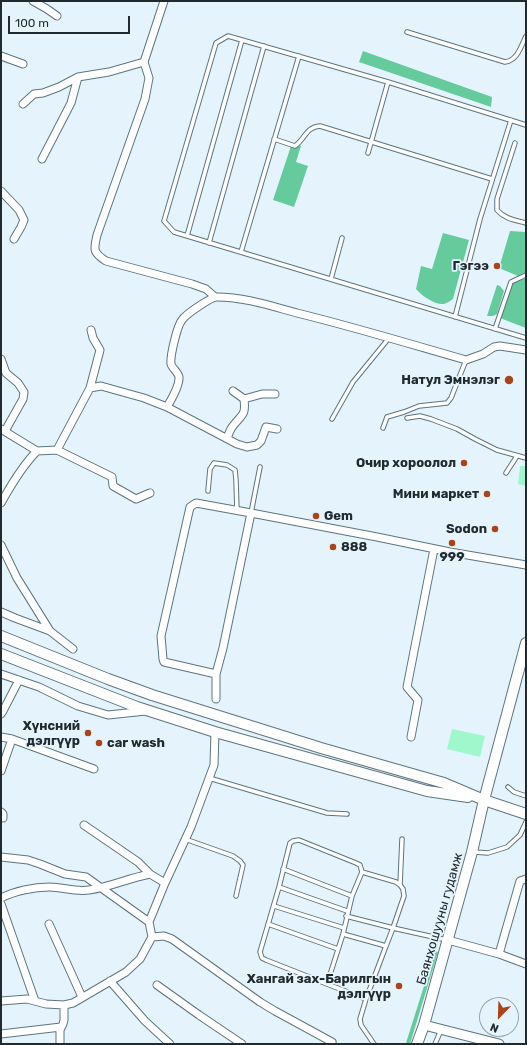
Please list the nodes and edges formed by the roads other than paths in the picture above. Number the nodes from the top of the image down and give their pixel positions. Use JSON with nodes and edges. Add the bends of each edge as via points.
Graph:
{"nodes":[{"id":1,"x":33,"y":1,"type":"edge"},
{"id":2,"x":164,"y":1,"type":"edge"},
{"id":3,"x":57,"y":16,"type":"dead end"},
{"id":4,"x":407,"y":32,"type":"dead end"},
{"id":5,"x":526,"y":36,"type":"edge"},
{"id":6,"x":242,"y":40,"type":"junction"},
{"id":7,"x":264,"y":46,"type":"junction"},
{"id":8,"x":1,"y":56,"type":"edge"},
{"id":9,"x":299,"y":56,"type":"junction"},
{"id":10,"x":144,"y":62,"type":"junction"},
{"id":11,"x":23,"y":64,"type":"dead end"},
{"id":12,"x":78,"y":77,"type":"junction"},
{"id":13,"x":388,"y":82,"type":"junction"},
{"id":14,"x":23,"y":104,"type":"dead end"},
{"id":15,"x":511,"y":120,"type":"junction"},
{"id":16,"x":526,"y":124,"type":"edge"},
{"id":17,"x":274,"y":139,"type":"junction"},
{"id":18,"x":371,"y":142,"type":"junction"},
{"id":19,"x":515,"y":143,"type":"dead end"},
{"id":20,"x":368,"y":153,"type":"dead end"},
{"id":21,"x":42,"y":159,"type":"dead end"},
{"id":22,"x":492,"y":178,"type":"junction"},
{"id":23,"x":1,"y":192,"type":"edge"},
{"id":24,"x":526,"y":223,"type":"edge"},
{"id":25,"x":187,"y":236,"type":"junction"},
{"id":26,"x":342,"y":238,"type":"dead end"},
{"id":27,"x":14,"y":239,"type":"dead end"},
{"id":28,"x":209,"y":243,"type":"junction"},
{"id":29,"x":241,"y":252,"type":"junction"},
{"id":30,"x":526,"y":275,"type":"edge"},
{"id":31,"x":331,"y":279,"type":"junction"},
{"id":32,"x":215,"y":297,"type":"junction"},
{"id":33,"x":455,"y":316,"type":"junction"},
{"id":34,"x":495,"y":329,"type":"junction"},
{"id":35,"x":91,"y":330,"type":"dead end"},
{"id":36,"x":389,"y":338,"type":"junction"},
{"id":37,"x":526,"y":338,"type":"edge"},
{"id":38,"x":526,"y":350,"type":"edge"},
{"id":39,"x":1,"y":359,"type":"edge"},
{"id":40,"x":466,"y":360,"type":"junction"},
{"id":41,"x":90,"y":388,"type":"junction"},
{"id":42,"x":233,"y":391,"type":"dead end"},
{"id":43,"x":275,"y":394,"type":"dead end"},
{"id":44,"x":244,"y":399,"type":"junction"},
{"id":45,"x":167,"y":407,"type":"junction"},
{"id":46,"x":407,"y":418,"type":"dead end"},
{"id":47,"x":332,"y":419,"type":"dead end"},
{"id":48,"x":382,"y":428,"type":"dead end"},
{"id":49,"x":277,"y":429,"type":"dead end"},
{"id":50,"x":3,"y":430,"type":"edge"},
{"id":51,"x":227,"y":438,"type":"junction"},
{"id":52,"x":57,"y":450,"type":"junction"},
{"id":53,"x":37,"y":451,"type":"junction"},
{"id":54,"x":517,"y":456,"type":"junction"},
{"id":55,"x":526,"y":458,"type":"edge"},
{"id":56,"x":260,"y":467,"type":"dead end"},
{"id":57,"x":506,"y":473,"type":"dead end"},
{"id":58,"x":208,"y":491,"type":"dead end"},
{"id":59,"x":150,"y":493,"type":"dead end"},
{"id":60,"x":1,"y":503,"type":"edge"},
{"id":61,"x":237,"y":510,"type":"junction"},
{"id":62,"x":251,"y":513,"type":"junction"},
{"id":63,"x":1,"y":545,"type":"edge"},
{"id":64,"x":434,"y":549,"type":"junction"},
{"id":65,"x":526,"y":565,"type":"edge"},
{"id":66,"x":1,"y":612,"type":"edge"},
{"id":67,"x":50,"y":631,"type":"junction"},
{"id":68,"x":1,"y":636,"type":"edge"},
{"id":69,"x":526,"y":643,"type":"edge"},
{"id":70,"x":73,"y":649,"type":"dead end"},
{"id":71,"x":1,"y":654,"type":"edge"},
{"id":72,"x":1,"y":674,"type":"edge"},
{"id":73,"x":216,"y":674,"type":"junction"},
{"id":74,"x":19,"y":680,"type":"junction"},
{"id":75,"x":216,"y":699,"type":"dead end"},
{"id":76,"x":150,"y":711,"type":"junction"},
{"id":77,"x":1,"y":714,"type":"edge"},
{"id":78,"x":215,"y":732,"type":"junction"},
{"id":79,"x":1,"y":736,"type":"edge"},
{"id":80,"x":411,"y":737,"type":"dead end"},
{"id":81,"x":12,"y":739,"type":"junction"},
{"id":82,"x":94,"y":769,"type":"dead end"},
{"id":83,"x":1,"y":771,"type":"edge"},
{"id":84,"x":209,"y":778,"type":"junction"},
{"id":85,"x":508,"y":787,"type":"dead end"},
{"id":86,"x":526,"y":796,"type":"edge"},
{"id":87,"x":484,"y":800,"type":"junction"},
{"id":88,"x":347,"y":814,"type":"dead end"},
{"id":89,"x":526,"y":814,"type":"edge"},
{"id":90,"x":526,"y":822,"type":"edge"},
{"id":91,"x":84,"y":825,"type":"dead end"},
{"id":92,"x":185,"y":839,"type":"junction"},
{"id":93,"x":402,"y":839,"type":"dead end"},
{"id":94,"x":472,"y":852,"type":"junction"},
{"id":95,"x":1,"y":857,"type":"edge"},
{"id":96,"x":284,"y":869,"type":"junction"},
{"id":97,"x":362,"y":872,"type":"junction"},
{"id":98,"x":150,"y":874,"type":"junction"},
{"id":99,"x":526,"y":879,"type":"edge"},
{"id":100,"x":165,"y":883,"type":"junction"},
{"id":101,"x":400,"y":885,"type":"junction"},
{"id":102,"x":279,"y":887,"type":"junction"},
{"id":103,"x":102,"y":888,"type":"junction"},
{"id":104,"x":236,"y":896,"type":"dead end"},
{"id":105,"x":352,"y":896,"type":"junction"},
{"id":106,"x":1,"y":898,"type":"edge"},
{"id":107,"x":1,"y":904,"type":"edge"},
{"id":108,"x":274,"y":906,"type":"junction"},
{"id":109,"x":348,"y":911,"type":"junction"},
{"id":110,"x":346,"y":916,"type":"junction"},
{"id":111,"x":149,"y":922,"type":"junction"},
{"id":112,"x":49,"y":924,"type":"dead end"},
{"id":113,"x":268,"y":924,"type":"junction"},
{"id":114,"x":344,"y":928,"type":"junction"},
{"id":115,"x":393,"y":928,"type":"junction"},
{"id":116,"x":342,"y":934,"type":"junction"},
{"id":117,"x":152,"y":937,"type":"junction"},
{"id":118,"x":448,"y":940,"type":"junction"},
{"id":119,"x":386,"y":946,"type":"junction"},
{"id":120,"x":338,"y":949,"type":"junction"},
{"id":121,"x":499,"y":954,"type":"junction"},
{"id":122,"x":526,"y":964,"type":"edge"},
{"id":123,"x":110,"y":981,"type":"junction"},
{"id":124,"x":327,"y":984,"type":"junction"},
{"id":125,"x":157,"y":985,"type":"dead end"},
{"id":126,"x":82,"y":997,"type":"junction"},
{"id":127,"x":366,"y":999,"type":"junction"},
{"id":128,"x":1,"y":1001,"type":"edge"},
{"id":129,"x":35,"y":1001,"type":"junction"},
{"id":130,"x":64,"y":1006,"type":"junction"},
{"id":131,"x":424,"y":1025,"type":"junction"},
{"id":132,"x":61,"y":1027,"type":"junction"},
{"id":133,"x":441,"y":1029,"type":"junction"},
{"id":134,"x":1,"y":1034,"type":"edge"},
{"id":135,"x":60,"y":1044,"type":"edge"},
{"id":136,"x":170,"y":1044,"type":"edge"},
{"id":137,"x":242,"y":1044,"type":"edge"},
{"id":138,"x":331,"y":1044,"type":"edge"},
{"id":139,"x":374,"y":1044,"type":"edge"},
{"id":140,"x":417,"y":1044,"type":"edge"},
{"id":141,"x":435,"y":1044,"type":"edge"},
{"id":142,"x":499,"y":1044,"type":"edge"}],
"edges":[{"from":1,"to":3,"type":"street"},
{"from":2,"to":10,"type":"street"},
{"from":4,"to":5,"type":"lane","via":[[505,62],[517,55]]},
{"from":6,"to":7,"type":"lane"},
{"from":6,"to":25,"type":"lane"},
{"from":6,"to":25,"type":"lane","via":[[228,36],[216,43],[164,221],[174,232]]},
{"from":7,"to":9,"type":"lane"},
{"from":7,"to":28,"type":"lane"},
{"from":8,"to":11,"type":"street"},
{"from":9,"to":13,"type":"lane"},
{"from":9,"to":17,"type":"lane"},
{"from":10,"to":12,"type":"street"},
{"from":10,"to":32,"type":"street","via":[[149,78],[145,99],[94,248],[98,256],[106,261],[192,284],[206,289]]},
{"from":12,"to":14,"type":"street","via":[[59,87],[34,94]]},
{"from":12,"to":21,"type":"street","via":[[71,103]]},
{"from":13,"to":15,"type":"lane"},
{"from":13,"to":18,"type":"lane"},
{"from":15,"to":16,"type":"lane"},
{"from":15,"to":22,"type":"lane"},
{"from":17,"to":18,"type":"lane","via":[[295,146],[309,130],[314,126],[320,126]]},
{"from":17,"to":29,"type":"lane"},
{"from":18,"to":20,"type":"lane"},
{"from":18,"to":22,"type":"lane"},
{"from":19,"to":24,"type":"lane","via":[[497,199],[497,210],[506,218]]},
{"from":22,"to":33,"type":"lane"},
{"from":23,"to":27,"type":"street","via":[[19,210],[24,220]]},
{"from":25,"to":28,"type":"lane"},
{"from":26,"to":31,"type":"lane"},
{"from":28,"to":29,"type":"lane"},
{"from":29,"to":31,"type":"lane"},
{"from":30,"to":34,"type":"lane","via":[[511,282]]},
{"from":31,"to":33,"type":"lane"},
{"from":32,"to":36,"type":"street","via":[[244,300]]},
{"from":32,"to":45,"type":"street","via":[[189,312],[181,320],[173,345],[171,364],[179,375],[178,382]]},
{"from":33,"to":34,"type":"lane"},
{"from":34,"to":37,"type":"lane"},
{"from":35,"to":41,"type":"street","via":[[100,350]]},
{"from":36,"to":40,"type":"street"},
{"from":36,"to":47,"type":"lane","via":[[353,382]]},
{"from":38,"to":40,"type":"street","via":[[494,347]]},
{"from":39,"to":50,"type":"street","via":[[6,373],[24,392],[23,399]]},
{"from":40,"to":48,"type":"lane","via":[[452,398],[447,404],[419,406],[387,417]]},
{"from":41,"to":45,"type":"street","via":[[101,386]]},
{"from":41,"to":52,"type":"street"},
{"from":42,"to":44,"type":"street"},
{"from":43,"to":44,"type":"street","via":[[262,394]]},
{"from":44,"to":51,"type":"street","via":[[245,409],[242,416],[232,426]]},
{"from":45,"to":51,"type":"street"},
{"from":46,"to":54,"type":"lane","via":[[420,416],[431,419],[457,429],[497,450]]},
{"from":49,"to":51,"type":"street","via":[[266,427],[261,441],[257,445],[247,447]]},
{"from":50,"to":53,"type":"street"},
{"from":52,"to":53,"type":"street"},
{"from":52,"to":59,"type":"street","via":[[112,477],[113,486],[136,499]]},
{"from":53,"to":60,"type":"street"},
{"from":54,"to":55,"type":"lane"},
{"from":54,"to":57,"type":"lane"},
{"from":56,"to":62,"type":"lane"},
{"from":58,"to":61,"type":"lane","via":[[210,469],[214,464],[227,465],[235,470]]},
{"from":61,"to":62,"type":"street"},
{"from":61,"to":73,"type":"street","via":[[196,503],[190,508],[161,636],[164,662]]},
{"from":62,"to":64,"type":"street"},
{"from":62,"to":73,"type":"street"},
{"from":63,"to":67,"type":"street","via":[[17,578]]},
{"from":64,"to":65,"type":"street"},
{"from":64,"to":80,"type":"street","via":[[406,687],[418,700]]},
{"from":66,"to":67,"type":"street"},
{"from":67,"to":70,"type":"street"},
{"from":68,"to":87,"type":"main road","via":[[152,696],[444,783]]},
{"from":69,"to":87,"type":"main road","name":"Баянхошууны гудамж"},
{"from":71,"to":76,"type":"main road"},
{"from":72,"to":74,"type":"street"},
{"from":73,"to":75,"type":"street"},
{"from":74,"to":76,"type":"street","via":[[78,706],[108,715]]},
{"from":74,"to":77,"type":"street"},
{"from":76,"to":78,"type":"main road"},
{"from":78,"to":84,"type":"street","via":[[214,765]]},
{"from":78,"to":87,"type":"main road","via":[[427,791]]},
{"from":79,"to":81,"type":"street"},
{"from":81,"to":82,"type":"street"},
{"from":81,"to":83,"type":"street"},
{"from":84,"to":88,"type":"lane","via":[[328,813]]},
{"from":84,"to":92,"type":"street"},
{"from":85,"to":86,"type":"lane"},
{"from":87,"to":89,"type":"main road"},
{"from":87,"to":94,"type":"main road","name":"Баянхошууны гудамж"},
{"from":90,"to":94,"type":"lane","via":[[520,835],[507,847],[488,853]]},
{"from":91,"to":98,"type":"street","via":[[138,862]]},
{"from":92,"to":100,"type":"street"},
{"from":92,"to":104,"type":"lane","via":[[233,856],[240,861],[243,865]]},
{"from":93,"to":101,"type":"lane"},
{"from":94,"to":118,"type":"main road","name":"Баянхошууны гудамж"},
{"from":95,"to":103,"type":"street","via":[[28,860],[65,874],[86,877]]},
{"from":96,"to":97,"type":"lane","via":[[290,843],[299,840],[360,865]]},
{"from":96,"to":102,"type":"lane"},
{"from":96,"to":105,"type":"lane"},
{"from":97,"to":101,"type":"lane"},
{"from":97,"to":105,"type":"lane"},
{"from":98,"to":100,"type":"street"},
{"from":98,"to":103,"type":"street"},
{"from":99,"to":121,"type":"street","via":[[520,881]]},
{"from":100,"to":111,"type":"street"},
{"from":101,"to":115,"type":"lane","via":[[404,896]]},
{"from":102,"to":108,"type":"lane"},
{"from":102,"to":109,"type":"lane"},
{"from":103,"to":106,"type":"street","via":[[78,891],[50,887],[21,891]]},
{"from":103,"to":111,"type":"street"},
{"from":105,"to":109,"type":"lane"},
{"from":107,"to":129,"type":"street"},
{"from":108,"to":113,"type":"lane"},
{"from":108,"to":114,"type":"lane"},
{"from":109,"to":110,"type":"lane"},
{"from":110,"to":114,"type":"lane"},
{"from":110,"to":115,"type":"lane"},
{"from":111,"to":117,"type":"street"},
{"from":112,"to":126,"type":"street"},
{"from":113,"to":120,"type":"lane"},
{"from":113,"to":124,"type":"lane","via":[[260,952],[262,958]]},
{"from":114,"to":116,"type":"lane"},
{"from":115,"to":118,"type":"lane"},
{"from":115,"to":119,"type":"lane"},
{"from":116,"to":119,"type":"lane"},
{"from":116,"to":120,"type":"lane"},
{"from":117,"to":123,"type":"street","via":[[140,959],[118,978]]},
{"from":117,"to":138,"type":"street","via":[[164,936],[172,939],[275,1012],[332,1042]]},
{"from":118,"to":121,"type":"street"},
{"from":118,"to":131,"type":"main road","name":"Баянхошууны гудамж"},
{"from":119,"to":127,"type":"lane"},
{"from":120,"to":124,"type":"lane"},
{"from":121,"to":122,"type":"street"},
{"from":123,"to":126,"type":"street"},
{"from":123,"to":136,"type":"street","via":[[145,1022]]},
{"from":124,"to":127,"type":"lane"},
{"from":125,"to":137,"type":"street"},
{"from":126,"to":130,"type":"street"},
{"from":127,"to":139,"type":"lane","via":[[360,1019],[361,1025]]},
{"from":128,"to":129,"type":"street"},
{"from":129,"to":130,"type":"street"},
{"from":130,"to":132,"type":"street"},
{"from":131,"to":133,"type":"street"},
{"from":131,"to":140,"type":"main road","name":"Баянхошууны гудамж"},
{"from":132,"to":134,"type":"street"},
{"from":132,"to":135,"type":"street"},
{"from":133,"to":141,"type":"lane"},
{"from":133,"to":142,"type":"street"}]}
